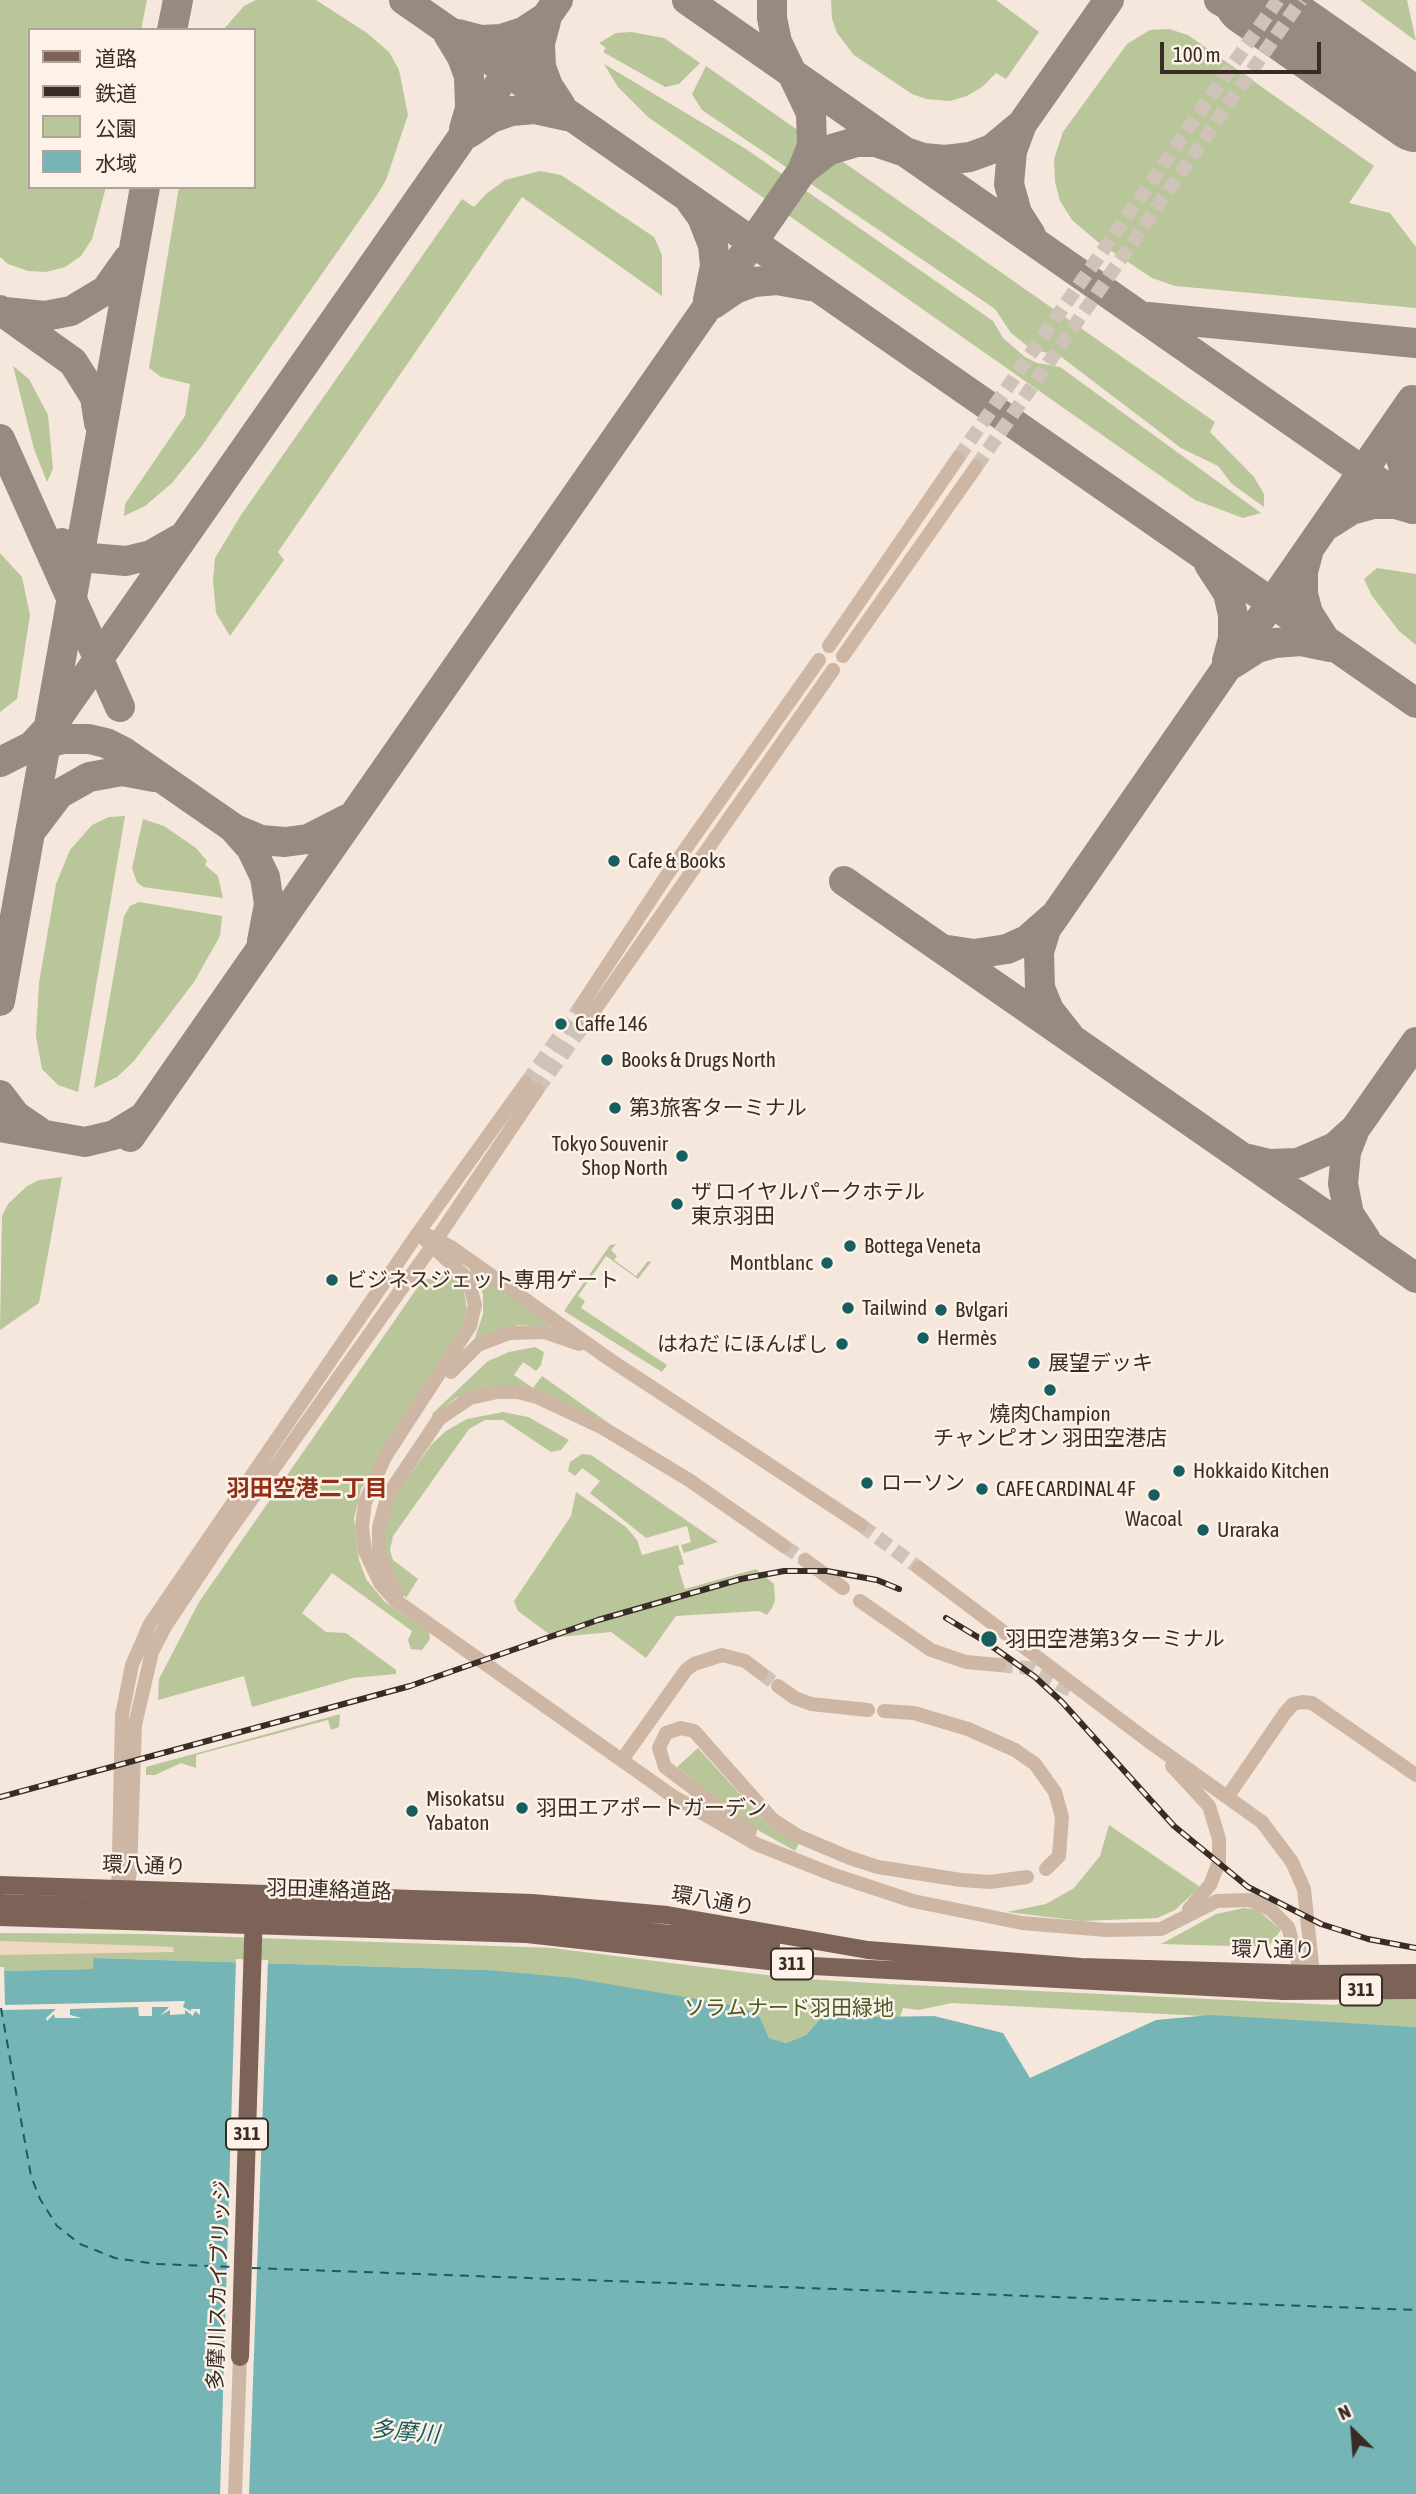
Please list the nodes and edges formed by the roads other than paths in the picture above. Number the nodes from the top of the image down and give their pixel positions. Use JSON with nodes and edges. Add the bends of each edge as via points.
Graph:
{"nodes":[{"id":1,"x":958,"y":458,"type":"tunnel mouth"},
{"id":2,"x":976,"y":467,"type":"tunnel mouth"},
{"id":3,"x":829,"y":646,"type":"dead end"},
{"id":4,"x":843,"y":656,"type":"dead end"},
{"id":5,"x":819,"y":660,"type":"dead end"},
{"id":6,"x":833,"y":670,"type":"dead end"},
{"id":7,"x":580,"y":1007,"type":"tunnel mouth"},
{"id":8,"x":587,"y":1021,"type":"tunnel mouth"},
{"id":9,"x":418,"y":1233,"type":"junction"},
{"id":10,"x":434,"y":1242,"type":"junction"},
{"id":11,"x":609,"y":1359,"type":"junction"},
{"id":12,"x":380,"y":1470,"type":"junction"},
{"id":13,"x":861,"y":1525,"type":"tunnel mouth"},
{"id":14,"x":784,"y":1546,"type":"tunnel mouth"},
{"id":15,"x":805,"y":1560,"type":"tunnel mouth"},
{"id":16,"x":919,"y":1568,"type":"tunnel mouth"},
{"id":17,"x":843,"y":1588,"type":"dead end"},
{"id":18,"x":860,"y":1601,"type":"dead end"},
{"id":19,"x":411,"y":1611,"type":"junction"},
{"id":20,"x":999,"y":1665,"type":"tunnel mouth"},
{"id":21,"x":761,"y":1673,"type":"tunnel mouth"},
{"id":22,"x":778,"y":1686,"type":"tunnel mouth"},
{"id":23,"x":1076,"y":1693,"type":"tunnel mouth"},
{"id":24,"x":1096,"y":1703,"type":"junction"},
{"id":25,"x":868,"y":1710,"type":"dead end"},
{"id":26,"x":884,"y":1711,"type":"dead end"},
{"id":27,"x":1147,"y":1741,"type":"junction"},
{"id":28,"x":622,"y":1760,"type":"junction"},
{"id":29,"x":1416,"y":1774,"type":"edge"},
{"id":30,"x":1228,"y":1796,"type":"junction"},
{"id":31,"x":776,"y":1851,"type":"junction"},
{"id":32,"x":1046,"y":1869,"type":"dead end"},
{"id":33,"x":1027,"y":1877,"type":"dead end"},
{"id":34,"x":0,"y":1885,"type":"edge"},
{"id":35,"x":122,"y":1888,"type":"junction"},
{"id":36,"x":0,"y":1903,"type":"edge"},
{"id":37,"x":254,"y":1910,"type":"junction"},
{"id":38,"x":0,"y":1917,"type":"edge"},
{"id":39,"x":121,"y":1920,"type":"junction"},
{"id":40,"x":1142,"y":1929,"type":"junction"},
{"id":41,"x":655,"y":1931,"type":"junction"},
{"id":42,"x":865,"y":1950,"type":"junction"},
{"id":43,"x":813,"y":1966,"type":"junction"},
{"id":44,"x":1416,"y":1973,"type":"edge"},
{"id":45,"x":1307,"y":1980,"type":"junction"},
{"id":46,"x":1416,"y":1990,"type":"edge"},
{"id":47,"x":240,"y":2357,"type":"joint"},
{"id":48,"x":235,"y":2494,"type":"edge"}],
"edges":[{"from":1,"to":3,"type":"street"},
{"from":2,"to":4,"type":"street"},
{"from":5,"to":7,"type":"street"},
{"from":6,"to":8,"type":"street"},
{"from":9,"to":10,"type":"street"},
{"from":9,"to":10,"type":"street","via":[[532,1087]]},
{"from":9,"to":35,"type":"street","via":[[163,1604],[141,1644],[122,1715]]},
{"from":10,"to":11,"type":"street"},
{"from":10,"to":12,"type":"street","via":[[468,1279],[475,1297],[473,1319]]},
{"from":10,"to":35,"type":"street","via":[[220,1544],[152,1652],[135,1725]]},
{"from":11,"to":12,"type":"street","via":[[544,1332],[509,1333],[487,1340],[458,1363]]},
{"from":11,"to":13,"type":"street"},
{"from":12,"to":19,"type":"street","via":[[362,1513],[365,1551],[380,1583]]},
{"from":14,"to":19,"type":"street","via":[[603,1427],[529,1395],[489,1393],[470,1398],[439,1419],[383,1507],[378,1534],[381,1559]]},
{"from":15,"to":17,"type":"street"},
{"from":16,"to":24,"type":"street"},
{"from":18,"to":20,"type":"street","via":[[931,1650],[966,1662]]},
{"from":19,"to":28,"type":"street"},
{"from":21,"to":28,"type":"street","via":[[745,1661],[722,1655],[694,1664]]},
{"from":22,"to":25,"type":"street","via":[[811,1704]]},
{"from":23,"to":24,"type":"street"},
{"from":24,"to":27,"type":"street"},
{"from":26,"to":32,"type":"street","via":[[914,1713],[968,1729],[1035,1764],[1061,1807],[1062,1846]]},
{"from":27,"to":30,"type":"street"},
{"from":27,"to":40,"type":"street","via":[[1209,1806],[1220,1851],[1210,1885],[1195,1904],[1174,1918]]},
{"from":28,"to":31,"type":"street","via":[[711,1820]]},
{"from":29,"to":30,"type":"street","via":[[1312,1703],[1302,1702],[1285,1713]]},
{"from":30,"to":45,"type":"street","via":[[1262,1822],[1292,1863],[1304,1889]]},
{"from":31,"to":33,"type":"street","via":[[665,1766],[659,1748],[666,1733],[681,1728],[694,1731],[773,1820],[816,1844],[878,1867],[961,1880]]},
{"from":31,"to":40,"type":"street","via":[[872,1888],[960,1913],[1066,1928]]},
{"from":34,"to":35,"type":"main road","name":"環八通り","number":"311"},
{"from":35,"to":39,"type":"street"},
{"from":35,"to":42,"type":"main road","name":"環八通り","number":"311","via":[[614,1909]]},
{"from":36,"to":37,"type":"main road","name":"羽田連絡道路","bridge":true},
{"from":37,"to":41,"type":"main road","name":"羽田連絡道路","via":[[534,1919]]},
{"from":37,"to":47,"type":"main road","name":"多摩川スカイブリッジ","number":"311","bridge":true},
{"from":38,"to":39,"type":"main road","name":"環八通り","number":"311"},
{"from":39,"to":43,"type":"main road","name":"環八通り","number":"311","via":[[564,1937]]},
{"from":40,"to":45,"type":"street","via":[[1172,1926],[1217,1901],[1250,1900],[1270,1909],[1288,1927]]},
{"from":41,"to":42,"type":"main road","via":[[788,1947]]},
{"from":41,"to":43,"type":"main road"},
{"from":42,"to":45,"type":"main road","name":"環八通り","number":"311"},
{"from":43,"to":45,"type":"main road","name":"環八通り","number":"311"},
{"from":44,"to":45,"type":"main road","name":"環八通り","number":"311"},
{"from":45,"to":46,"type":"main road","number":"311"},
{"from":47,"to":48,"type":"street","name":"多摩川スカイブリッジ"}]}
